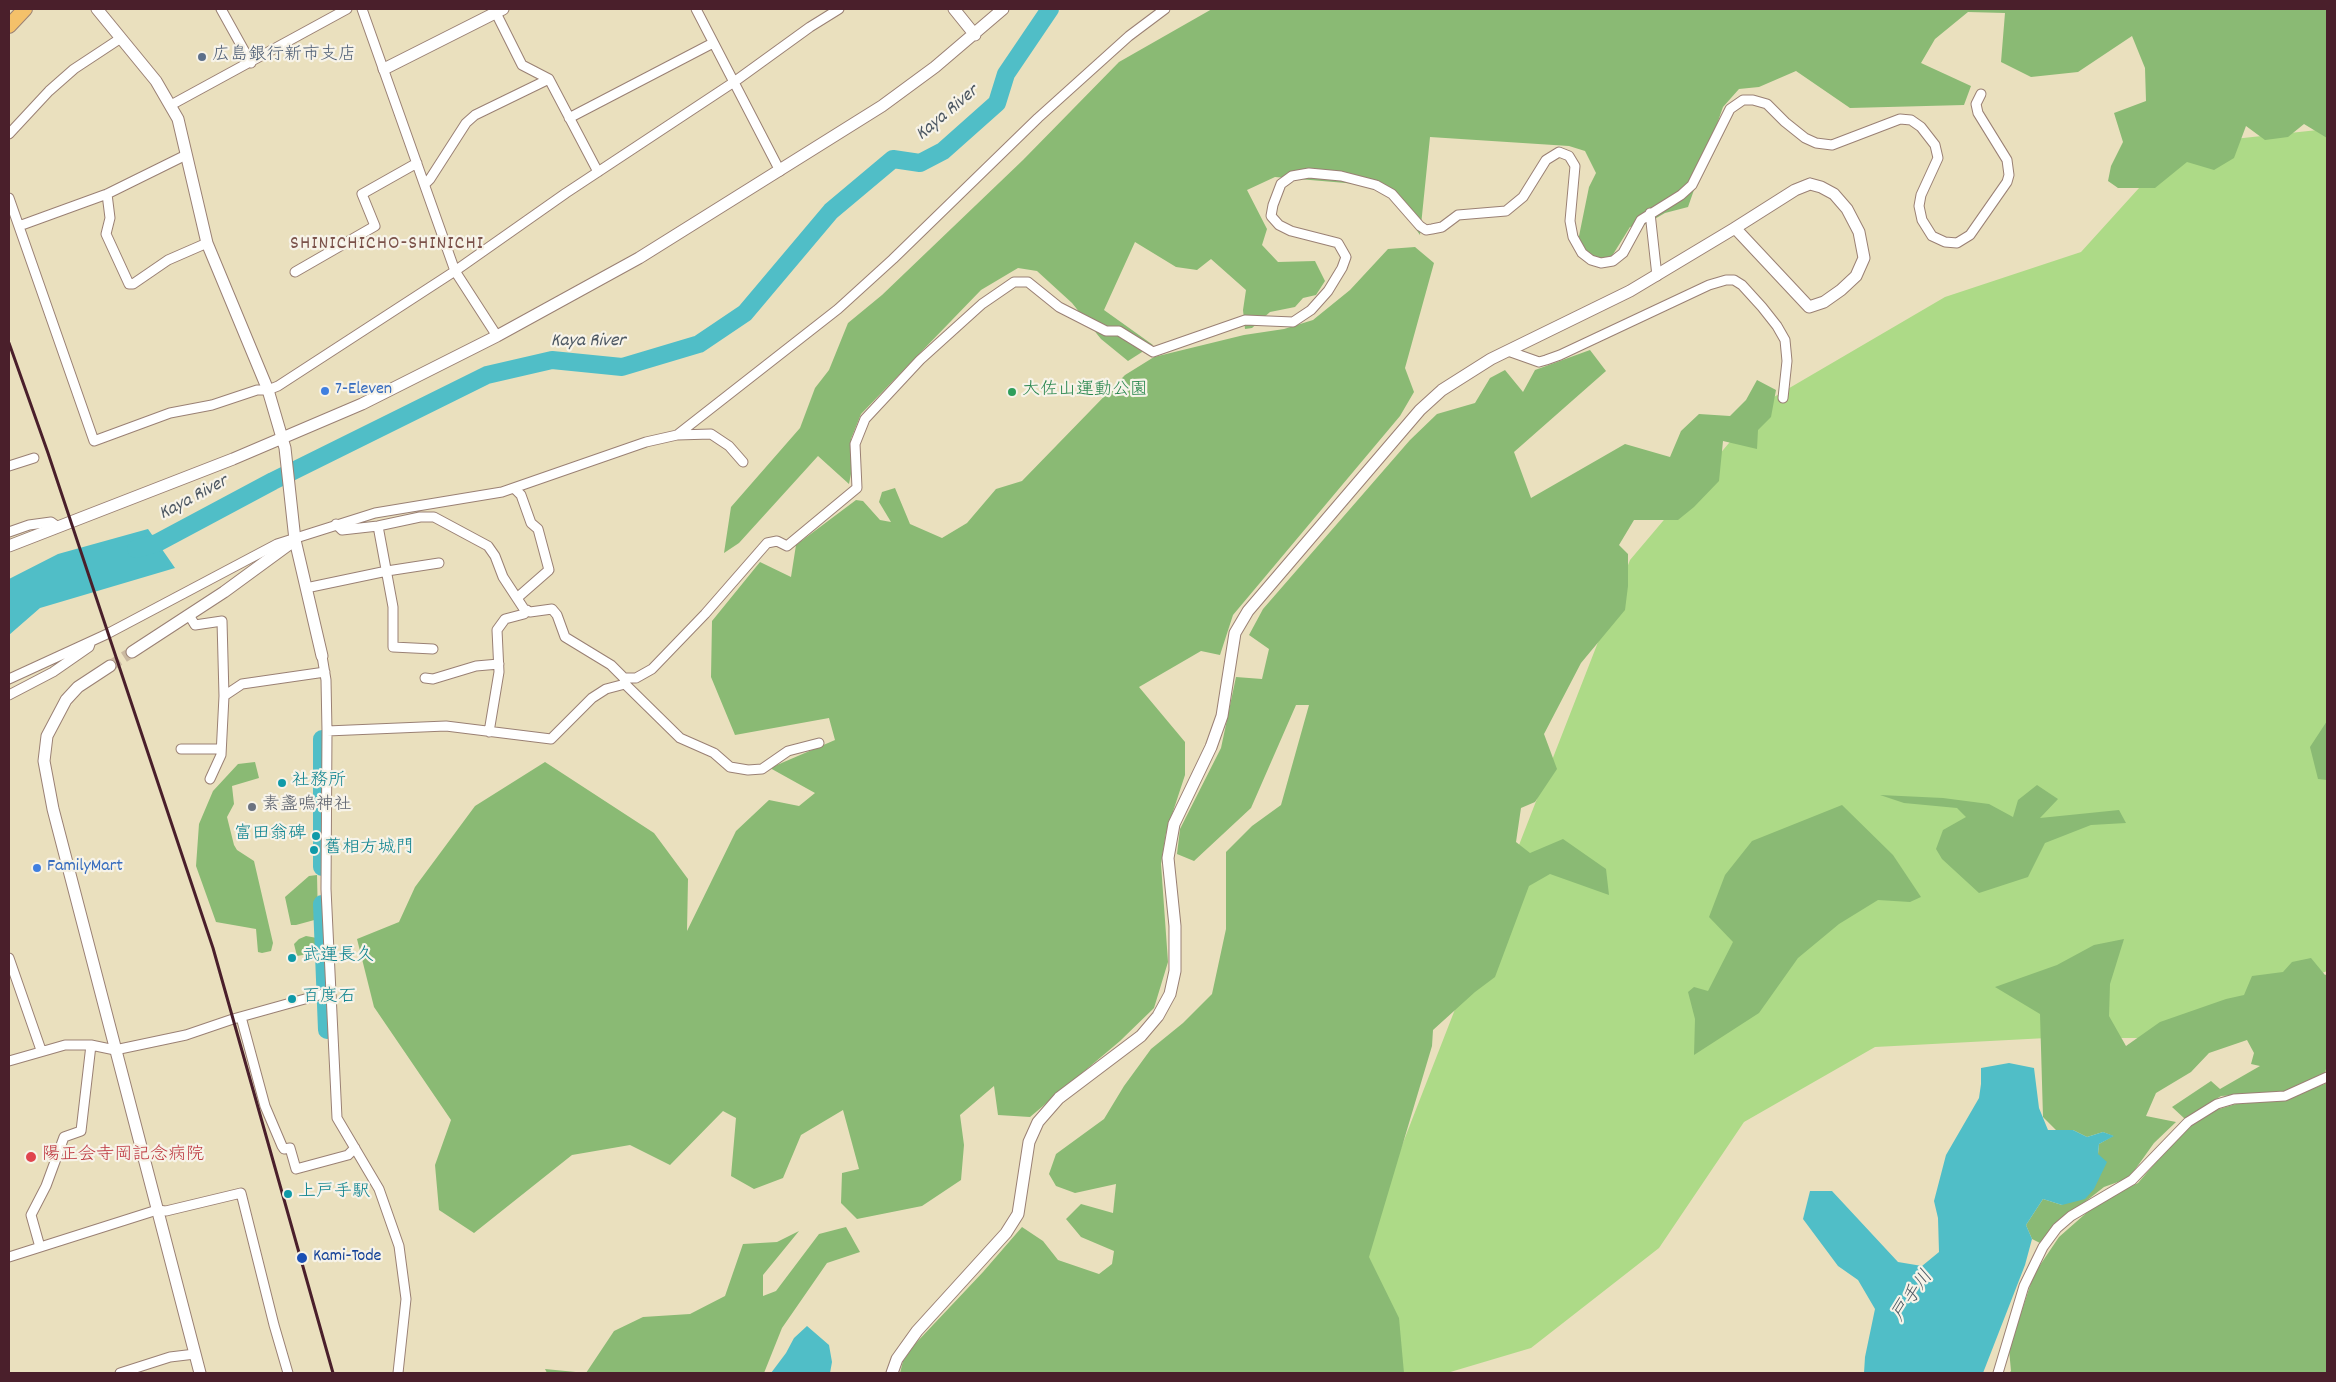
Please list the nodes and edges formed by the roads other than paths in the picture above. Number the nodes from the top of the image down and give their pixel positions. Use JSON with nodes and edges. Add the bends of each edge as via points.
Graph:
{"nodes":[{"id":1,"x":97,"y":9,"type":"edge"},
{"id":2,"x":220,"y":9,"type":"edge"},
{"id":3,"x":347,"y":9,"type":"edge"},
{"id":4,"x":362,"y":9,"type":"edge"},
{"id":5,"x":696,"y":9,"type":"edge"},
{"id":6,"x":839,"y":9,"type":"edge"},
{"id":7,"x":954,"y":9,"type":"edge"},
{"id":8,"x":1003,"y":9,"type":"edge"},
{"id":9,"x":1165,"y":9,"type":"edge"},
{"id":10,"x":21,"y":10,"type":"edge"},
{"id":11,"x":498,"y":10,"type":"edge"},
{"id":12,"x":9,"y":26,"type":"edge"},
{"id":13,"x":975,"y":35,"type":"junction"},
{"id":14,"x":121,"y":38,"type":"junction"},
{"id":15,"x":714,"y":43,"type":"junction"},
{"id":16,"x":251,"y":63,"type":"junction"},
{"id":17,"x":384,"y":70,"type":"junction"},
{"id":18,"x":549,"y":78,"type":"junction"},
{"id":19,"x":734,"y":82,"type":"junction"},
{"id":20,"x":1981,"y":94,"type":"dead end"},
{"id":21,"x":171,"y":105,"type":"junction"},
{"id":22,"x":570,"y":118,"type":"junction"},
{"id":23,"x":10,"y":127,"type":"edge"},
{"id":24,"x":186,"y":155,"type":"junction"},
{"id":25,"x":417,"y":163,"type":"junction"},
{"id":26,"x":780,"y":171,"type":"junction"},
{"id":27,"x":598,"y":172,"type":"junction"},
{"id":28,"x":424,"y":184,"type":"junction"},
{"id":29,"x":107,"y":194,"type":"junction"},
{"id":30,"x":9,"y":198,"type":"edge"},
{"id":31,"x":1650,"y":214,"type":"junction"},
{"id":32,"x":19,"y":226,"type":"junction"},
{"id":33,"x":1735,"y":228,"type":"junction"},
{"id":34,"x":207,"y":243,"type":"junction"},
{"id":35,"x":455,"y":271,"type":"junction"},
{"id":36,"x":295,"y":272,"type":"dead end"},
{"id":37,"x":1657,"y":276,"type":"junction"},
{"id":38,"x":497,"y":336,"type":"junction"},
{"id":39,"x":1508,"y":351,"type":"junction"},
{"id":40,"x":268,"y":390,"type":"junction"},
{"id":41,"x":1783,"y":398,"type":"dead end"},
{"id":42,"x":677,"y":436,"type":"junction"},
{"id":43,"x":284,"y":443,"type":"junction"},
{"id":44,"x":34,"y":458,"type":"dead end"},
{"id":45,"x":743,"y":462,"type":"dead end"},
{"id":46,"x":9,"y":466,"type":"edge"},
{"id":47,"x":514,"y":488,"type":"junction"},
{"id":48,"x":336,"y":524,"type":"junction"},
{"id":49,"x":378,"y":526,"type":"junction"},
{"id":50,"x":58,"y":527,"type":"junction"},
{"id":51,"x":9,"y":532,"type":"edge"},
{"id":52,"x":295,"y":540,"type":"junction"},
{"id":53,"x":9,"y":546,"type":"edge"},
{"id":54,"x":439,"y":563,"type":"dead end"},
{"id":55,"x":386,"y":571,"type":"junction"},
{"id":56,"x":306,"y":588,"type":"junction"},
{"id":57,"x":517,"y":598,"type":"junction"},
{"id":58,"x":527,"y":610,"type":"junction"},
{"id":59,"x":189,"y":615,"type":"junction"},
{"id":60,"x":90,"y":641,"type":"junction"},
{"id":61,"x":433,"y":649,"type":"dead end"},
{"id":62,"x":132,"y":652,"type":"tunnel mouth"},
{"id":63,"x":322,"y":656,"type":"joint"},
{"id":64,"x":499,"y":664,"type":"junction"},
{"id":65,"x":110,"y":666,"type":"tunnel mouth"},
{"id":66,"x":325,"y":672,"type":"junction"},
{"id":67,"x":426,"y":678,"type":"dead end"},
{"id":68,"x":9,"y":679,"type":"edge"},
{"id":69,"x":625,"y":681,"type":"junction"},
{"id":70,"x":9,"y":695,"type":"edge"},
{"id":71,"x":224,"y":696,"type":"junction"},
{"id":72,"x":327,"y":731,"type":"junction"},
{"id":73,"x":488,"y":732,"type":"junction"},
{"id":74,"x":819,"y":743,"type":"dead end"},
{"id":75,"x":181,"y":749,"type":"dead end"},
{"id":76,"x":221,"y":749,"type":"junction"},
{"id":77,"x":210,"y":779,"type":"dead end"},
{"id":78,"x":9,"y":958,"type":"edge"},
{"id":79,"x":325,"y":994,"type":"junction"},
{"id":80,"x":241,"y":1017,"type":"junction"},
{"id":81,"x":91,"y":1045,"type":"junction"},
{"id":82,"x":41,"y":1050,"type":"junction"},
{"id":83,"x":115,"y":1050,"type":"junction"},
{"id":84,"x":9,"y":1062,"type":"edge"},
{"id":85,"x":2327,"y":1077,"type":"edge"},
{"id":86,"x":355,"y":1148,"type":"junction"},
{"id":87,"x":157,"y":1210,"type":"junction"},
{"id":88,"x":40,"y":1247,"type":"junction"},
{"id":89,"x":9,"y":1257,"type":"edge"},
{"id":90,"x":195,"y":1354,"type":"junction"},
{"id":91,"x":120,"y":1373,"type":"edge"},
{"id":92,"x":200,"y":1373,"type":"edge"},
{"id":93,"x":288,"y":1373,"type":"edge"},
{"id":94,"x":398,"y":1373,"type":"edge"},
{"id":95,"x":892,"y":1373,"type":"edge"},
{"id":96,"x":1998,"y":1373,"type":"edge"}],
"edges":[{"from":1,"to":14,"type":"street"},
{"from":2,"to":16,"type":"street"},
{"from":3,"to":16,"type":"street"},
{"from":4,"to":17,"type":"street"},
{"from":5,"to":15,"type":"street"},
{"from":6,"to":19,"type":"street"},
{"from":7,"to":13,"type":"street"},
{"from":8,"to":13,"type":"street"},
{"from":9,"to":42,"type":"street","via":[[1129,36],[1038,118],[838,309]]},
{"from":10,"to":12,"type":"main road"},
{"from":11,"to":17,"type":"street"},
{"from":11,"to":18,"type":"street","via":[[522,65]]},
{"from":13,"to":26,"type":"street","via":[[882,106]]},
{"from":14,"to":21,"type":"street","via":[[156,80]]},
{"from":14,"to":23,"type":"street","via":[[74,69]]},
{"from":15,"to":19,"type":"street"},
{"from":15,"to":22,"type":"street"},
{"from":16,"to":21,"type":"street"},
{"from":17,"to":25,"type":"street"},
{"from":18,"to":22,"type":"street"},
{"from":18,"to":28,"type":"street","via":[[475,115]]},
{"from":19,"to":26,"type":"street"},
{"from":19,"to":27,"type":"street"},
{"from":20,"to":31,"type":"street","via":[[1976,104],[1978,113],[2007,160],[2009,175],[1970,235],[1957,243],[1932,236],[1922,220],[1921,195],[1938,158],[1935,145],[1921,126],[1900,119],[1832,145],[1805,138],[1767,104],[1753,100],[1743,100],[1730,109],[1692,185]]},
{"from":21,"to":24,"type":"street","via":[[178,119]]},
{"from":22,"to":27,"type":"street"},
{"from":24,"to":29,"type":"street"},
{"from":24,"to":34,"type":"street"},
{"from":25,"to":28,"type":"street"},
{"from":25,"to":36,"type":"street","via":[[362,194],[375,226]]},
{"from":26,"to":38,"type":"street","via":[[639,258]]},
{"from":27,"to":35,"type":"street"},
{"from":28,"to":35,"type":"street"},
{"from":29,"to":32,"type":"street"},
{"from":29,"to":34,"type":"street","via":[[110,218],[106,234],[128,284],[133,284],[168,260]]},
{"from":30,"to":32,"type":"street"},
{"from":31,"to":37,"type":"street"},
{"from":31,"to":69,"type":"street","via":[[1636,226],[1623,254],[1613,261],[1601,263],[1586,257],[1573,237],[1570,221],[1575,166],[1569,156],[1559,152],[1546,160],[1523,197],[1506,211],[1458,215],[1432,230],[1420,226],[1392,194],[1376,186],[1341,176],[1309,172],[1292,176],[1282,184],[1271,216],[1291,231],[1338,243],[1346,257],[1328,291],[1311,310],[1293,322],[1245,320],[1153,352],[1119,331],[1106,331],[1059,307],[1028,282],[1014,282],[982,304],[920,360],[866,419],[855,444],[857,488],[787,546],[777,541],[766,543],[652,669]]},
{"from":32,"to":40,"type":"street","via":[[94,441],[170,414],[257,390]]},
{"from":33,"to":33,"type":"street","via":[[1809,307],[1824,302],[1851,281],[1864,258],[1859,232],[1847,210],[1834,194],[1810,184]]},
{"from":33,"to":37,"type":"street"},
{"from":34,"to":40,"type":"street"},
{"from":35,"to":38,"type":"street"},
{"from":35,"to":40,"type":"street","via":[[312,365]]},
{"from":37,"to":39,"type":"street"},
{"from":38,"to":43,"type":"street"},
{"from":39,"to":41,"type":"street","via":[[1539,362],[1546,360],[1709,285],[1734,280],[1762,307],[1785,340],[1787,361]]},
{"from":39,"to":95,"type":"street","via":[[1442,390],[1420,410],[1248,611],[1235,634],[1222,716],[1211,748],[1174,824],[1168,858],[1175,926],[1175,971],[1170,994],[1158,1016],[1141,1036],[1059,1098],[1038,1122],[1029,1142],[1018,1214],[1014,1221],[917,1331],[897,1359]]},
{"from":40,"to":43,"type":"street"},
{"from":42,"to":45,"type":"street","via":[[711,434],[729,446]]},
{"from":42,"to":47,"type":"street","via":[[646,442]]},
{"from":43,"to":50,"type":"street"},
{"from":43,"to":52,"type":"street"},
{"from":44,"to":46,"type":"street"},
{"from":47,"to":48,"type":"street","via":[[375,513]]},
{"from":47,"to":57,"type":"street","via":[[531,523],[538,529],[549,570]]},
{"from":48,"to":49,"type":"street","via":[[342,530]]},
{"from":48,"to":52,"type":"street"},
{"from":49,"to":55,"type":"street"},
{"from":49,"to":57,"type":"street","via":[[434,517],[488,546]]},
{"from":50,"to":51,"type":"street","via":[[51,522]]},
{"from":50,"to":53,"type":"street"},
{"from":52,"to":56,"type":"street"},
{"from":52,"to":59,"type":"street"},
{"from":52,"to":60,"type":"street","via":[[277,544]]},
{"from":54,"to":55,"type":"street"},
{"from":55,"to":56,"type":"street"},
{"from":55,"to":61,"type":"street","via":[[393,607],[393,647]]},
{"from":56,"to":63,"type":"street"},
{"from":57,"to":58,"type":"street"},
{"from":58,"to":64,"type":"street","via":[[524,614],[504,619],[497,630]]},
{"from":58,"to":69,"type":"street","via":[[552,609],[564,637],[610,665]]},
{"from":59,"to":62,"type":"street"},
{"from":59,"to":71,"type":"street","via":[[195,625],[222,621]]},
{"from":60,"to":68,"type":"street"},
{"from":60,"to":70,"type":"street","via":[[89,647],[53,672]]},
{"from":63,"to":66,"type":"street"},
{"from":64,"to":67,"type":"street"},
{"from":64,"to":73,"type":"street"},
{"from":65,"to":83,"type":"street","via":[[78,687],[66,700],[47,736],[44,760],[53,809]]},
{"from":66,"to":71,"type":"street","via":[[242,684]]},
{"from":66,"to":72,"type":"street"},
{"from":69,"to":73,"type":"street","via":[[592,698],[550,740]]},
{"from":69,"to":74,"type":"street","via":[[680,738],[714,753],[730,767],[762,769],[788,751]]},
{"from":71,"to":76,"type":"street"},
{"from":72,"to":73,"type":"street","via":[[446,726]]},
{"from":72,"to":79,"type":"street"},
{"from":75,"to":76,"type":"street"},
{"from":76,"to":77,"type":"street"},
{"from":78,"to":82,"type":"street"},
{"from":79,"to":80,"type":"street"},
{"from":79,"to":86,"type":"street","via":[[337,1091],[337,1118]]},
{"from":80,"to":83,"type":"street","via":[[186,1035]]},
{"from":80,"to":86,"type":"street","via":[[264,1106],[284,1150],[290,1148],[296,1169],[348,1155]]},
{"from":81,"to":82,"type":"street","via":[[65,1045]]},
{"from":81,"to":83,"type":"street"},
{"from":81,"to":88,"type":"street","via":[[81,1131],[64,1137],[46,1186],[31,1215]]},
{"from":82,"to":84,"type":"street"},
{"from":83,"to":87,"type":"street"},
{"from":85,"to":96,"type":"street","via":[[2285,1096],[2234,1099],[2217,1104],[2188,1122],[2132,1180],[2071,1216],[2057,1228],[2043,1246],[2024,1286]]},
{"from":86,"to":94,"type":"street","via":[[379,1189],[400,1255],[406,1298]]},
{"from":87,"to":88,"type":"street"},
{"from":87,"to":90,"type":"street"},
{"from":87,"to":93,"type":"street","via":[[166,1211],[241,1193]]},
{"from":88,"to":89,"type":"street"},
{"from":90,"to":91,"type":"street","via":[[170,1357]]},
{"from":90,"to":92,"type":"street"}]}
